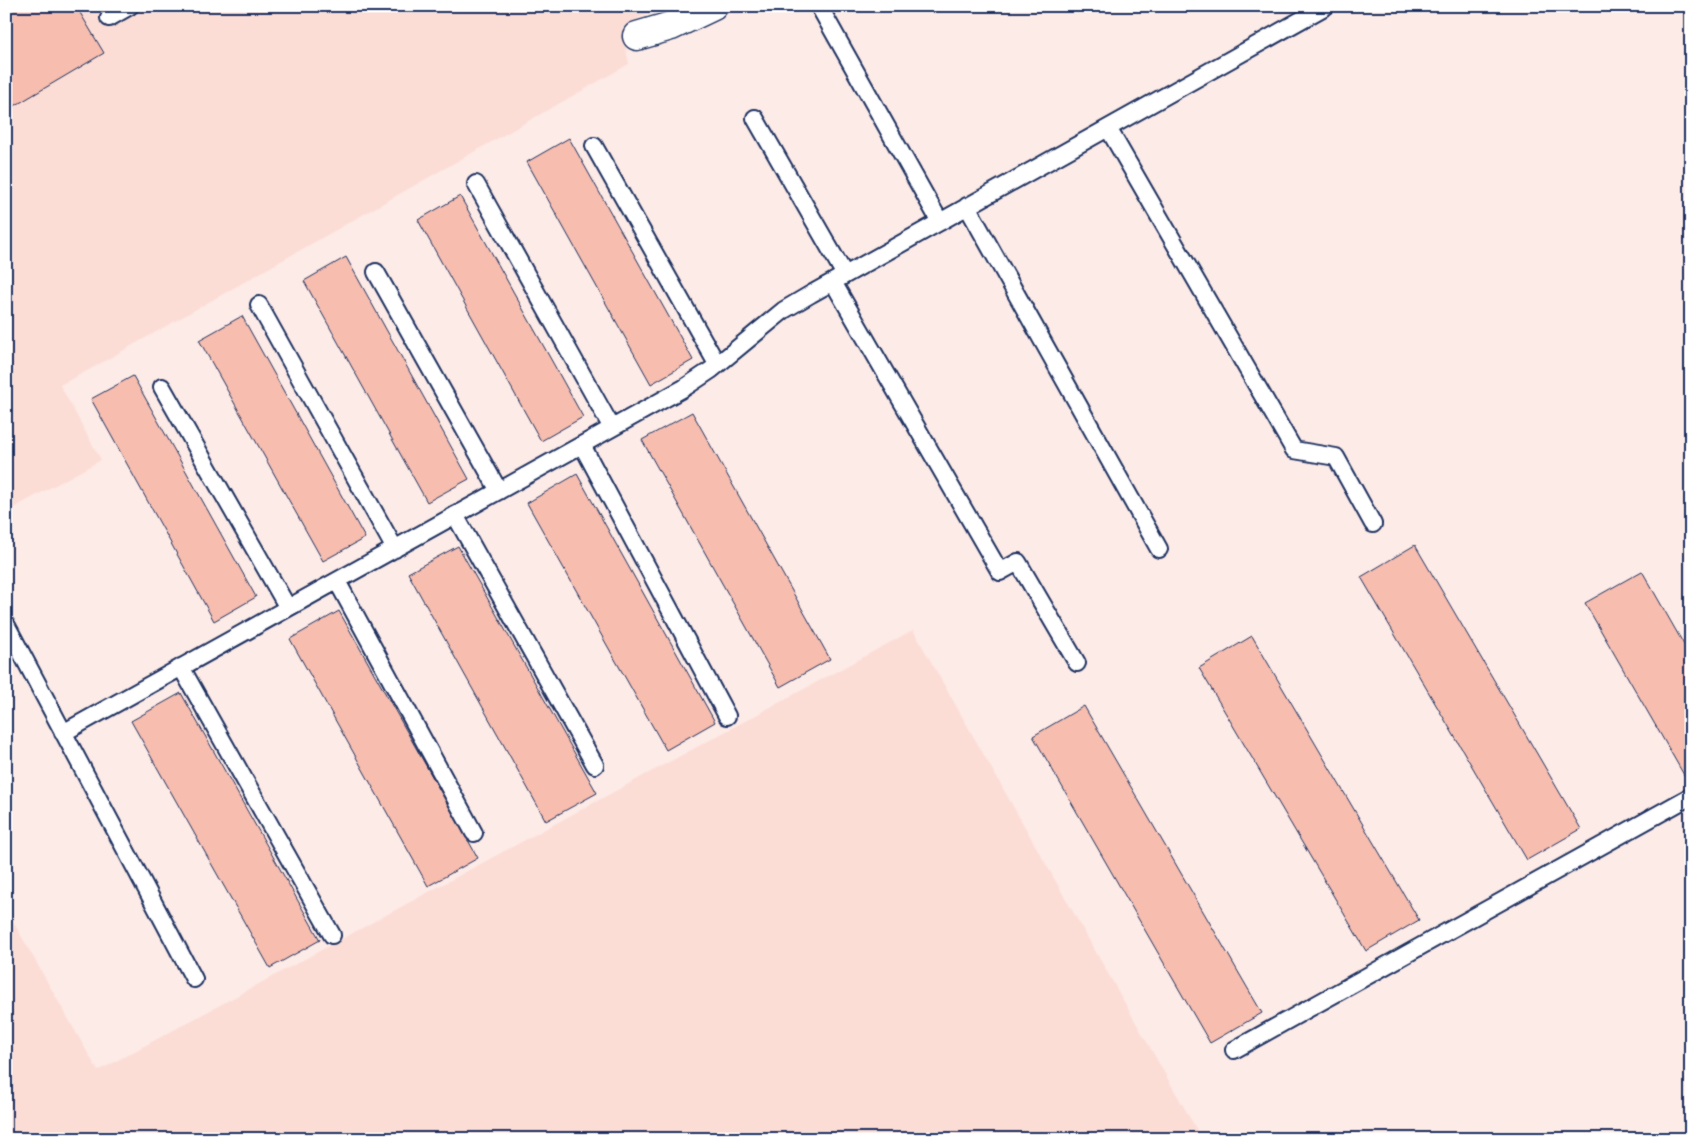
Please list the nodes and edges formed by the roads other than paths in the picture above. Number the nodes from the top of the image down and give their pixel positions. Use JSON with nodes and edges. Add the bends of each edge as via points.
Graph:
{"nodes":[{"id":1,"x":130,"y":6,"type":"edge"},
{"id":2,"x":713,"y":6,"type":"edge"},
{"id":3,"x":819,"y":6,"type":"edge"},
{"id":4,"x":1326,"y":6,"type":"edge"},
{"id":5,"x":109,"y":18,"type":"dead end"},
{"id":6,"x":637,"y":36,"type":"dead end"},
{"id":7,"x":755,"y":118,"type":"dead end"},
{"id":8,"x":1108,"y":128,"type":"junction"},
{"id":9,"x":594,"y":146,"type":"dead end"},
{"id":10,"x":476,"y":184,"type":"dead end"},
{"id":11,"x":968,"y":206,"type":"junction"},
{"id":12,"x":940,"y":222,"type":"junction"},
{"id":13,"x":376,"y":272,"type":"dead end"},
{"id":14,"x":839,"y":278,"type":"junction"},
{"id":15,"x":259,"y":305,"type":"dead end"},
{"id":16,"x":717,"y":364,"type":"junction"},
{"id":17,"x":162,"y":387,"type":"dead end"},
{"id":18,"x":612,"y":428,"type":"junction"},
{"id":19,"x":582,"y":445,"type":"junction"},
{"id":20,"x":498,"y":491,"type":"junction"},
{"id":21,"x":455,"y":515,"type":"junction"},
{"id":22,"x":1373,"y":524,"type":"dead end"},
{"id":23,"x":395,"y":548,"type":"junction"},
{"id":24,"x":1159,"y":550,"type":"dead end"},
{"id":25,"x":337,"y":581,"type":"junction"},
{"id":26,"x":288,"y":608,"type":"junction"},
{"id":27,"x":7,"y":626,"type":"edge"},
{"id":28,"x":1077,"y":663,"type":"dead end"},
{"id":29,"x":181,"y":668,"type":"junction"},
{"id":30,"x":728,"y":716,"type":"dead end"},
{"id":31,"x":63,"y":733,"type":"junction"},
{"id":32,"x":595,"y":765,"type":"dead end"},
{"id":33,"x":1691,"y":796,"type":"edge"},
{"id":34,"x":474,"y":833,"type":"dead end"},
{"id":35,"x":332,"y":935,"type":"dead end"},
{"id":36,"x":194,"y":979,"type":"dead end"},
{"id":37,"x":1234,"y":1050,"type":"dead end"}],
"edges":[{"from":1,"to":5,"type":"lane"},
{"from":2,"to":6,"type":"street","via":[[671,26]]},
{"from":3,"to":12,"type":"lane"},
{"from":4,"to":8,"type":"lane"},
{"from":7,"to":14,"type":"lane"},
{"from":8,"to":11,"type":"lane"},
{"from":8,"to":22,"type":"lane","via":[[1294,450],[1336,456]]},
{"from":9,"to":16,"type":"lane"},
{"from":10,"to":18,"type":"lane"},
{"from":11,"to":12,"type":"lane"},
{"from":11,"to":24,"type":"lane"},
{"from":12,"to":14,"type":"lane"},
{"from":13,"to":20,"type":"lane"},
{"from":14,"to":16,"type":"lane","via":[[784,310]]},
{"from":14,"to":28,"type":"lane","via":[[1000,572],[1018,562]]},
{"from":15,"to":23,"type":"lane"},
{"from":16,"to":18,"type":"lane","via":[[684,388]]},
{"from":17,"to":26,"type":"lane"},
{"from":18,"to":19,"type":"lane"},
{"from":19,"to":20,"type":"lane"},
{"from":19,"to":30,"type":"lane"},
{"from":20,"to":21,"type":"lane"},
{"from":21,"to":23,"type":"lane"},
{"from":21,"to":32,"type":"lane"},
{"from":23,"to":25,"type":"lane"},
{"from":25,"to":26,"type":"lane"},
{"from":25,"to":34,"type":"lane"},
{"from":26,"to":29,"type":"lane"},
{"from":27,"to":31,"type":"lane"},
{"from":29,"to":31,"type":"lane"},
{"from":29,"to":35,"type":"lane"},
{"from":31,"to":36,"type":"lane"},
{"from":33,"to":37,"type":"lane"}]}
